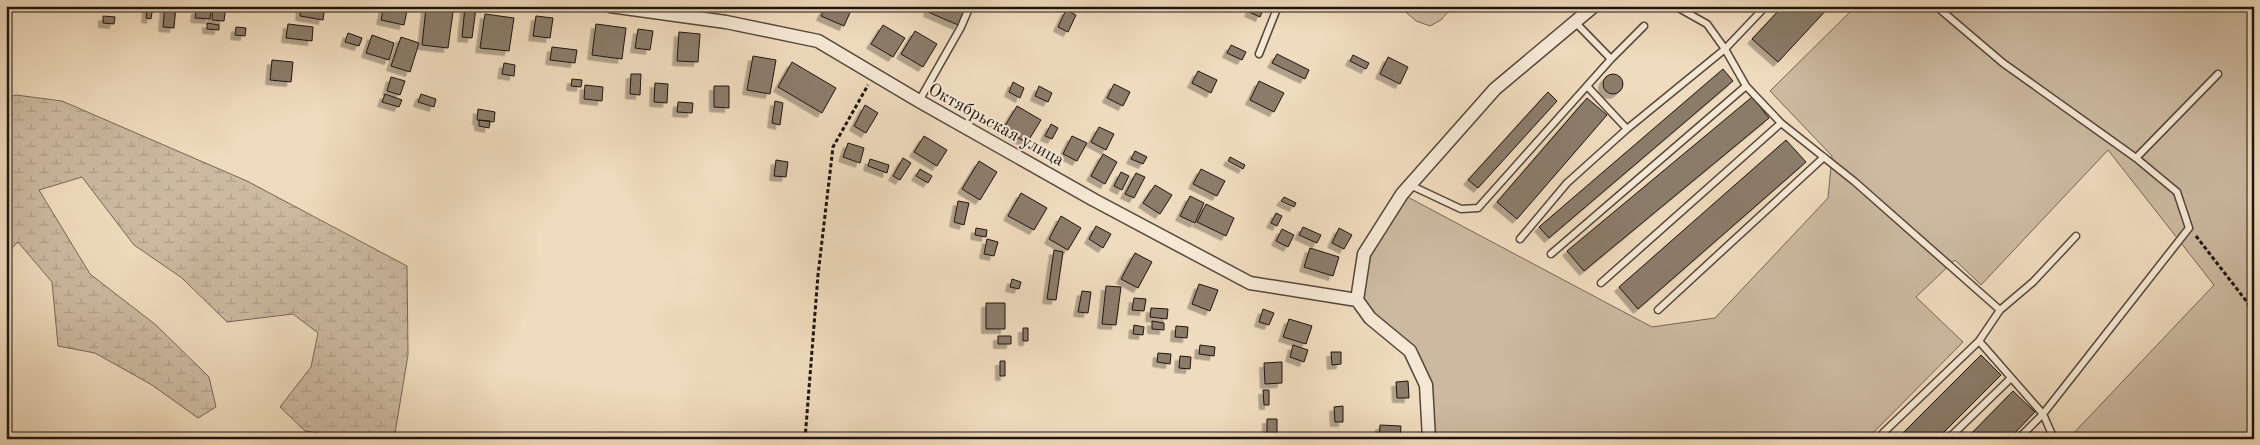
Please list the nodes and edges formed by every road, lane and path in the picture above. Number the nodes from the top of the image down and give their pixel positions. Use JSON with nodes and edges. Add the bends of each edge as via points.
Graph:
{"nodes":[{"id":1,"x":610,"y":6,"type":"edge"},
{"id":2,"x":970,"y":6,"type":"edge"},
{"id":3,"x":1278,"y":6,"type":"edge"},
{"id":4,"x":1594,"y":6,"type":"edge"},
{"id":5,"x":1675,"y":6,"type":"edge"},
{"id":6,"x":1766,"y":6,"type":"edge"},
{"id":7,"x":1936,"y":6,"type":"edge"},
{"id":8,"x":1575,"y":22,"type":"junction"},
{"id":9,"x":1644,"y":26,"type":"dead end"},
{"id":10,"x":1725,"y":49,"type":"junction"},
{"id":11,"x":1259,"y":54,"type":"dead end"},
{"id":12,"x":1611,"y":59,"type":"junction"},
{"id":13,"x":2218,"y":74,"type":"dead end"},
{"id":14,"x":874,"y":75,"type":"junction"},
{"id":15,"x":1587,"y":86,"type":"junction"},
{"id":16,"x":1746,"y":86,"type":"junction"},
{"id":17,"x":919,"y":102,"type":"junction"},
{"id":18,"x":1781,"y":123,"type":"junction"},
{"id":19,"x":1627,"y":129,"type":"junction"},
{"id":20,"x":1824,"y":157,"type":"junction"},
{"id":21,"x":2136,"y":158,"type":"junction"},
{"id":22,"x":1410,"y":185,"type":"junction"},
{"id":23,"x":2190,"y":228,"type":"junction"},
{"id":24,"x":2076,"y":236,"type":"dead end"},
{"id":25,"x":1520,"y":239,"type":"dead end"},
{"id":26,"x":1551,"y":254,"type":"dead end"},
{"id":27,"x":1601,"y":282,"type":"dead end"},
{"id":28,"x":1357,"y":300,"type":"junction"},
{"id":29,"x":1658,"y":310,"type":"dead end"},
{"id":30,"x":2000,"y":310,"type":"junction"},
{"id":31,"x":2254,"y":311,"type":"edge"},
{"id":32,"x":1979,"y":341,"type":"junction"},
{"id":33,"x":2011,"y":378,"type":"junction"},
{"id":34,"x":2043,"y":414,"type":"junction"},
{"id":35,"x":1883,"y":433,"type":"dead end"},
{"id":36,"x":805,"y":439,"type":"edge"},
{"id":37,"x":1429,"y":439,"type":"edge"},
{"id":38,"x":1948,"y":439,"type":"edge"},
{"id":39,"x":2018,"y":439,"type":"edge"},
{"id":40,"x":2054,"y":439,"type":"edge"}],
"edges":[{"from":1,"to":14,"type":"street","name":"Октябрьская улица","via":[[726,22],[818,42]]},
{"from":2,"to":17,"type":"lane"},
{"from":3,"to":11,"type":"lane"},
{"from":4,"to":8,"type":"street"},
{"from":5,"to":10,"type":"lane","via":[[1707,24]]},
{"from":6,"to":10,"type":"lane"},
{"from":7,"to":21,"type":"lane","via":[[2003,63]]},
{"from":8,"to":12,"type":"lane"},
{"from":8,"to":22,"type":"street","via":[[1495,89]]},
{"from":9,"to":12,"type":"lane"},
{"from":10,"to":16,"type":"lane"},
{"from":10,"to":19,"type":"lane"},
{"from":12,"to":15,"type":"lane"},
{"from":13,"to":21,"type":"lane"},
{"from":14,"to":17,"type":"street","name":"Октябрьская улица"},
{"from":14,"to":36,"type":"path","via":[[833,147],[818,275]]},
{"from":15,"to":19,"type":"lane"},
{"from":15,"to":22,"type":"lane","via":[[1478,208],[1461,209]]},
{"from":16,"to":18,"type":"lane"},
{"from":16,"to":26,"type":"lane"},
{"from":17,"to":28,"type":"street","name":"Октябрьская улица","via":[[1250,283]]},
{"from":18,"to":20,"type":"lane"},
{"from":18,"to":27,"type":"lane"},
{"from":19,"to":25,"type":"lane","via":[[1567,183]]},
{"from":20,"to":29,"type":"lane"},
{"from":20,"to":30,"type":"lane"},
{"from":21,"to":23,"type":"lane","via":[[2177,192]]},
{"from":22,"to":28,"type":"street","via":[[1364,254]]},
{"from":23,"to":31,"type":"path"},
{"from":23,"to":34,"type":"lane"},
{"from":24,"to":30,"type":"lane","via":[[2033,282]]},
{"from":28,"to":37,"type":"street","via":[[1370,318],[1410,352],[1426,385]]},
{"from":30,"to":32,"type":"lane"},
{"from":32,"to":33,"type":"lane"},
{"from":32,"to":35,"type":"lane"},
{"from":33,"to":34,"type":"lane"},
{"from":33,"to":38,"type":"lane"},
{"from":34,"to":39,"type":"lane"},
{"from":34,"to":40,"type":"lane"}]}
